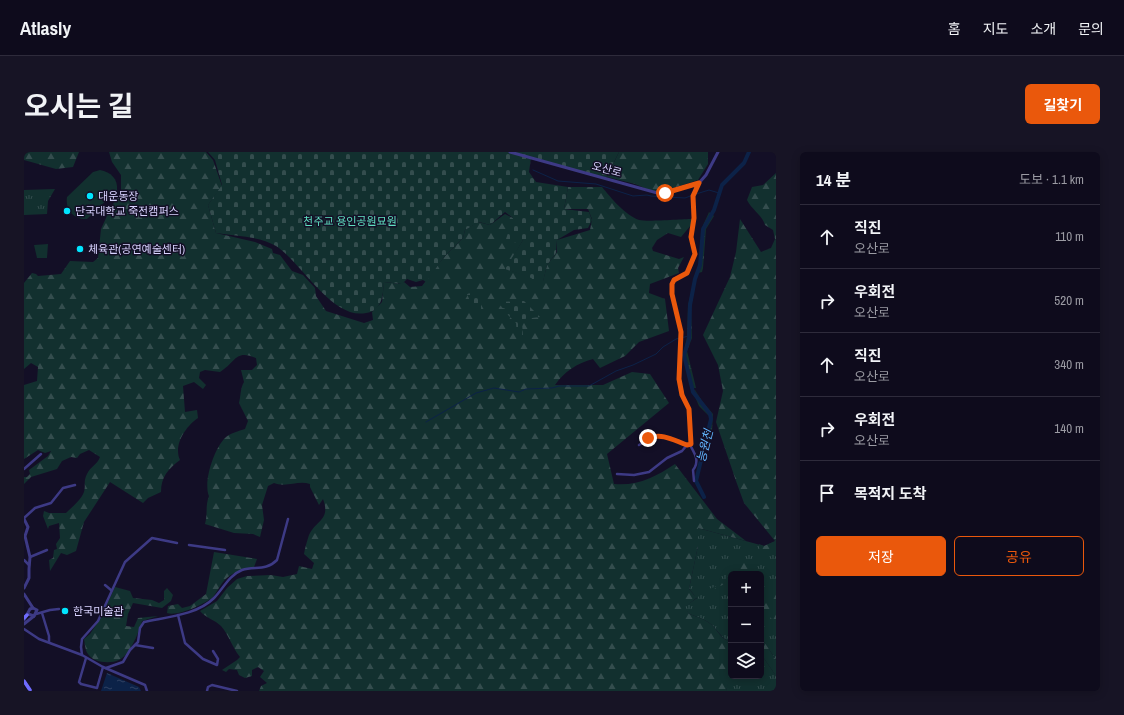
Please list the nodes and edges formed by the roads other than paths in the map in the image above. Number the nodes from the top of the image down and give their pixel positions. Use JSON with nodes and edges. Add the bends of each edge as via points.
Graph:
{"nodes":[{"id":1,"x":510,"y":152,"type":"edge"},
{"id":2,"x":718,"y":152,"type":"edge"},
{"id":3,"x":699,"y":183,"type":"junction"},
{"id":4,"x":639,"y":445,"type":"dead end"},
{"id":5,"x":688,"y":445,"type":"junction"},
{"id":6,"x":41,"y":454,"type":"dead end"},
{"id":7,"x":24,"y":469,"type":"edge"},
{"id":8,"x":617,"y":474,"type":"dead end"},
{"id":9,"x":694,"y":481,"type":"dead end"},
{"id":10,"x":75,"y":485,"type":"dead end"},
{"id":11,"x":24,"y":519,"type":"edge"},
{"id":12,"x":288,"y":519,"type":"dead end"},
{"id":13,"x":177,"y":542,"type":"dead end"},
{"id":14,"x":189,"y":545,"type":"dead end"},
{"id":15,"x":48,"y":550,"type":"dead end"},
{"id":16,"x":226,"y":550,"type":"dead end"},
{"id":17,"x":30,"y":557,"type":"junction"},
{"id":18,"x":24,"y":560,"type":"edge"},
{"id":19,"x":30,"y":565,"type":"junction"},
{"id":20,"x":106,"y":585,"type":"dead end"},
{"id":21,"x":24,"y":588,"type":"edge"},
{"id":22,"x":112,"y":590,"type":"junction"},
{"id":23,"x":24,"y":594,"type":"edge"},
{"id":24,"x":34,"y":608,"type":"junction"},
{"id":25,"x":59,"y":609,"type":"dead end"},
{"id":26,"x":42,"y":613,"type":"junction"},
{"id":27,"x":35,"y":615,"type":"junction"},
{"id":28,"x":178,"y":615,"type":"junction"},
{"id":29,"x":26,"y":617,"type":"edge"},
{"id":30,"x":24,"y":624,"type":"edge"},
{"id":31,"x":24,"y":629,"type":"edge"},
{"id":32,"x":49,"y":642,"type":"junction"},
{"id":33,"x":134,"y":645,"type":"junction"},
{"id":34,"x":153,"y":648,"type":"dead end"},
{"id":35,"x":213,"y":651,"type":"dead end"},
{"id":36,"x":82,"y":655,"type":"junction"},
{"id":37,"x":86,"y":658,"type":"junction"},
{"id":38,"x":105,"y":668,"type":"junction"},
{"id":39,"x":24,"y":682,"type":"edge"},
{"id":40,"x":30,"y":691,"type":"edge"},
{"id":41,"x":147,"y":691,"type":"edge"},
{"id":42,"x":207,"y":691,"type":"edge"},
{"id":43,"x":237,"y":691,"type":"edge"}],
"edges":[{"from":1,"to":3,"type":"street","name":"오산로","via":[[658,194]]},
{"from":2,"to":3,"type":"street"},
{"from":3,"to":5,"type":"street","via":[[693,194],[694,218],[691,237],[695,254],[687,273],[674,280],[672,289],[681,338],[679,379],[691,422]]},
{"from":4,"to":5,"type":"street","via":[[648,438],[667,436]]},
{"from":5,"to":8,"type":"street","via":[[649,472],[634,475]]},
{"from":5,"to":9,"type":"street","via":[[697,460],[693,470]]},
{"from":6,"to":7,"type":"street"},
{"from":10,"to":11,"type":"street","via":[[63,488],[50,503],[34,508]]},
{"from":11,"to":17,"type":"street","via":[[28,527],[25,536]]},
{"from":12,"to":28,"type":"street","via":[[277,560],[272,565],[242,570],[226,582],[214,598],[201,607]]},
{"from":13,"to":22,"type":"street","via":[[149,540],[127,560]]},
{"from":14,"to":16,"type":"street"},
{"from":15,"to":17,"type":"street"},
{"from":17,"to":19,"type":"street"},
{"from":18,"to":19,"type":"street"},
{"from":19,"to":21,"type":"street","via":[[29,578]]},
{"from":20,"to":22,"type":"street"},
{"from":22,"to":36,"type":"street","via":[[98,621],[82,638]]},
{"from":23,"to":24,"type":"street"},
{"from":24,"to":27,"type":"street","via":[[37,610]]},
{"from":24,"to":29,"type":"street","via":[[30,609]]},
{"from":25,"to":26,"type":"street"},
{"from":26,"to":27,"type":"street"},
{"from":26,"to":32,"type":"street"},
{"from":27,"to":29,"type":"street"},
{"from":27,"to":30,"type":"street"},
{"from":28,"to":33,"type":"street","via":[[144,622],[140,628],[138,642]]},
{"from":28,"to":35,"type":"street","via":[[185,644],[203,659],[217,665],[218,659]]},
{"from":31,"to":32,"type":"street"},
{"from":32,"to":36,"type":"street"},
{"from":33,"to":34,"type":"street"},
{"from":33,"to":38,"type":"street","via":[[123,662]]},
{"from":36,"to":37,"type":"street"},
{"from":37,"to":38,"type":"street"},
{"from":37,"to":38,"type":"street","via":[[79,682],[81,684],[97,688]]},
{"from":38,"to":41,"type":"street","via":[[145,685]]},
{"from":39,"to":40,"type":"main road"},
{"from":42,"to":43,"type":"street","via":[[212,685]]}]}
